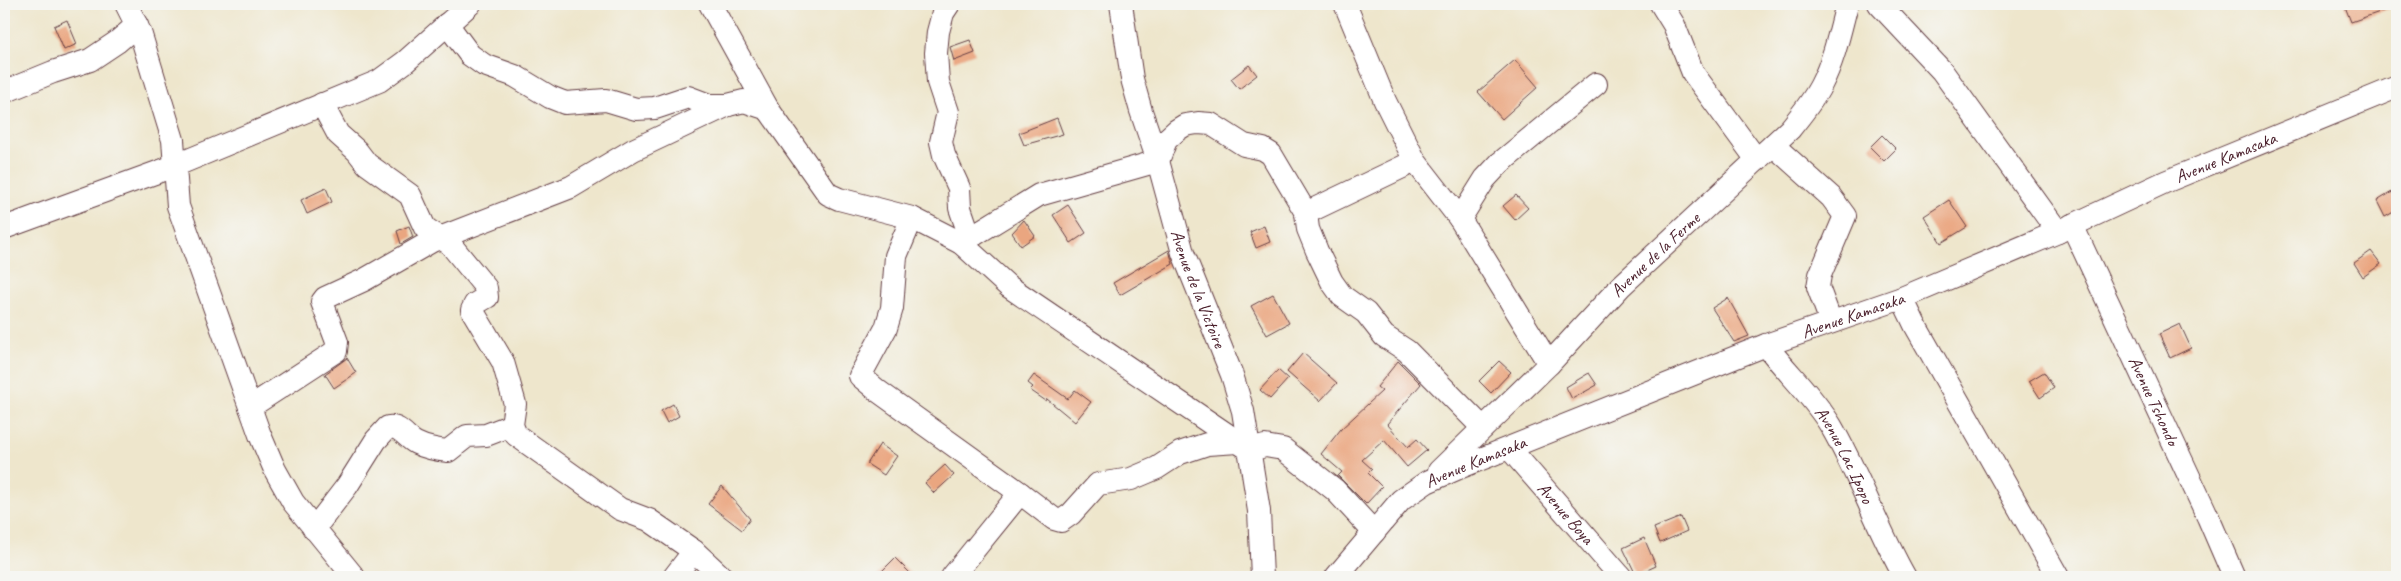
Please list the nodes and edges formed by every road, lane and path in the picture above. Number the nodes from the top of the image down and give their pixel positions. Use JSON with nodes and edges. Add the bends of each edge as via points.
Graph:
{"nodes":[{"id":1,"x":126,"y":4,"type":"edge"},
{"id":2,"x":470,"y":4,"type":"edge"},
{"id":3,"x":710,"y":4,"type":"edge"},
{"id":4,"x":949,"y":4,"type":"edge"},
{"id":5,"x":1345,"y":4,"type":"edge"},
{"id":6,"x":1661,"y":4,"type":"edge"},
{"id":7,"x":1847,"y":4,"type":"edge"},
{"id":8,"x":1879,"y":4,"type":"edge"},
{"id":9,"x":1119,"y":9,"type":"edge"},
{"id":10,"x":447,"y":24,"type":"junction"},
{"id":11,"x":137,"y":25,"type":"junction"},
{"id":12,"x":1596,"y":84,"type":"dead end"},
{"id":13,"x":2397,"y":87,"type":"edge"},
{"id":14,"x":4,"y":92,"type":"edge"},
{"id":15,"x":322,"y":104,"type":"junction"},
{"id":16,"x":728,"y":105,"type":"junction"},
{"id":17,"x":768,"y":109,"type":"junction"},
{"id":18,"x":1765,"y":152,"type":"junction"},
{"id":19,"x":1158,"y":161,"type":"junction"},
{"id":20,"x":1415,"y":162,"type":"junction"},
{"id":21,"x":174,"y":166,"type":"junction"},
{"id":22,"x":1306,"y":213,"type":"junction"},
{"id":23,"x":912,"y":218,"type":"junction"},
{"id":24,"x":1460,"y":219,"type":"junction"},
{"id":25,"x":4,"y":228,"type":"edge"},
{"id":26,"x":2065,"y":228,"type":"junction"},
{"id":27,"x":441,"y":238,"type":"junction"},
{"id":28,"x":966,"y":240,"type":"junction"},
{"id":29,"x":1902,"y":298,"type":"junction"},
{"id":30,"x":1831,"y":322,"type":"junction"},
{"id":31,"x":1766,"y":345,"type":"junction"},
{"id":32,"x":1549,"y":364,"type":"junction"},
{"id":33,"x":250,"y":406,"type":"junction"},
{"id":34,"x":512,"y":425,"type":"junction"},
{"id":35,"x":1484,"y":428,"type":"junction"},
{"id":36,"x":1244,"y":446,"type":"junction"},
{"id":37,"x":1510,"y":449,"type":"junction"},
{"id":38,"x":1428,"y":482,"type":"junction"},
{"id":39,"x":1020,"y":493,"type":"junction"},
{"id":40,"x":314,"y":529,"type":"junction"},
{"id":41,"x":1374,"y":532,"type":"junction"},
{"id":42,"x":694,"y":551,"type":"junction"},
{"id":43,"x":354,"y":577,"type":"edge"},
{"id":44,"x":674,"y":577,"type":"edge"},
{"id":45,"x":722,"y":577,"type":"edge"},
{"id":46,"x":952,"y":577,"type":"edge"},
{"id":47,"x":1262,"y":577,"type":"edge"},
{"id":48,"x":1336,"y":577,"type":"edge"},
{"id":49,"x":1621,"y":577,"type":"edge"},
{"id":50,"x":1904,"y":577,"type":"edge"},
{"id":51,"x":2058,"y":577,"type":"edge"},
{"id":52,"x":2234,"y":577,"type":"edge"}],
"edges":[{"from":1,"to":11,"type":"street"},
{"from":2,"to":10,"type":"street"},
{"from":3,"to":17,"type":"street"},
{"from":4,"to":28,"type":"street","via":[[943,13],[937,46],[938,82],[948,112],[941,142],[959,188]]},
{"from":5,"to":20,"type":"street","via":[[1385,101]]},
{"from":6,"to":18,"type":"street","via":[[1674,26],[1693,73]]},
{"from":7,"to":18,"type":"street","name":"Avenue de la Ferme","via":[[1822,84],[1790,129]]},
{"from":8,"to":26,"type":"street","name":"Avenue Tshondo","via":[[1942,71]]},
{"from":9,"to":19,"type":"street","name":"Avenue de la Victoire","via":[[1132,79]]},
{"from":10,"to":15,"type":"street","via":[[405,62],[378,81]]},
{"from":10,"to":16,"type":"street","via":[[470,54],[484,65],[515,76],[565,103],[606,100],[636,108],[655,108],[688,97],[709,105]]},
{"from":11,"to":14,"type":"street","via":[[90,60]]},
{"from":11,"to":21,"type":"street","via":[[173,140]]},
{"from":12,"to":24,"type":"street","via":[[1495,168],[1485,178]]},
{"from":13,"to":26,"type":"street","name":"Avenue Kamasaka","via":[[2166,182]]},
{"from":15,"to":21,"type":"street"},
{"from":15,"to":27,"type":"street","via":[[338,134],[367,164],[410,195],[425,228]]},
{"from":16,"to":17,"type":"street","via":[[744,101]]},
{"from":16,"to":27,"type":"street","via":[[633,150],[571,187]]},
{"from":17,"to":23,"type":"street","via":[[828,194]]},
{"from":18,"to":30,"type":"street","via":[[1831,197],[1846,216],[1820,275],[1818,287]]},
{"from":18,"to":32,"type":"street","name":"Avenue de la Ferme","via":[[1620,287]]},
{"from":19,"to":22,"type":"street","via":[[1166,140],[1177,130],[1185,125],[1211,124],[1244,145],[1271,154]]},
{"from":19,"to":28,"type":"street","via":[[1039,195]]},
{"from":19,"to":36,"type":"street","name":"Avenue de la Victoire","via":[[1188,267],[1232,375],[1243,411]]},
{"from":20,"to":22,"type":"street"},
{"from":20,"to":24,"type":"street"},
{"from":21,"to":25,"type":"street"},
{"from":21,"to":33,"type":"street","via":[[178,206]]},
{"from":22,"to":35,"type":"street","via":[[1314,244],[1342,296],[1366,313],[1384,336],[1407,351]]},
{"from":23,"to":28,"type":"street"},
{"from":23,"to":39,"type":"street","via":[[896,256],[892,308],[886,328],[860,376]]},
{"from":24,"to":32,"type":"street"},
{"from":26,"to":29,"type":"street","name":"Avenue Kamasaka"},
{"from":26,"to":52,"type":"street","name":"Avenue Tshondo","via":[[2208,517]]},
{"from":27,"to":33,"type":"street","via":[[323,300],[337,342],[336,351]]},
{"from":27,"to":34,"type":"street","via":[[450,244],[486,288],[487,297],[475,304],[472,310],[503,362],[516,404]]},
{"from":28,"to":36,"type":"street","via":[[1008,286]]},
{"from":29,"to":30,"type":"street","name":"Avenue Kamasaka"},
{"from":29,"to":51,"type":"street","via":[[1914,325]]},
{"from":30,"to":31,"type":"street","name":"Avenue Kamasaka"},
{"from":31,"to":37,"type":"street","name":"Avenue Kamasaka"},
{"from":31,"to":50,"type":"street","name":"Avenue Lac Ipopo","via":[[1815,402],[1830,426]]},
{"from":32,"to":35,"type":"street","name":"Avenue de la Ferme"},
{"from":33,"to":40,"type":"street","via":[[275,470],[293,502]]},
{"from":34,"to":40,"type":"street","via":[[486,435],[467,436],[448,451],[414,443],[396,427],[388,427]]},
{"from":34,"to":42,"type":"street","via":[[516,435],[576,480],[620,509],[648,520]]},
{"from":35,"to":38,"type":"street","name":"Avenue de la Ferme"},
{"from":36,"to":39,"type":"street","via":[[1207,444],[1180,453],[1131,479],[1098,484],[1061,521]]},
{"from":36,"to":41,"type":"street","via":[[1283,449],[1335,490]]},
{"from":36,"to":47,"type":"street","name":"Avenue de la Victoire","via":[[1259,511]]},
{"from":37,"to":38,"type":"street","name":"Avenue Kamasaka"},
{"from":37,"to":49,"type":"street","name":"Avenue Boya"},
{"from":38,"to":41,"type":"street","name":"Avenue Kamasaka","via":[[1401,500]]},
{"from":39,"to":46,"type":"street"},
{"from":40,"to":43,"type":"street"},
{"from":41,"to":48,"type":"street","name":"Avenue Kamasaka"},
{"from":42,"to":44,"type":"street"},
{"from":42,"to":45,"type":"street"}]}
